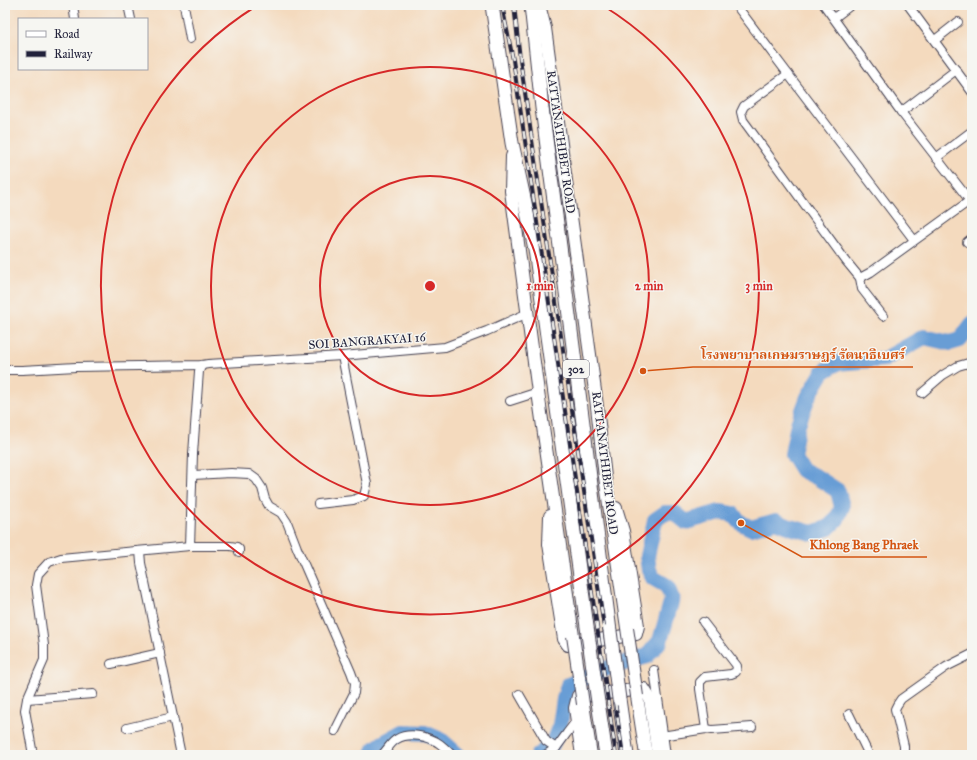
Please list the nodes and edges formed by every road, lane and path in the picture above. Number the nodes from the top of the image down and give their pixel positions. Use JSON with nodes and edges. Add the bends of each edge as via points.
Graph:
{"nodes":[{"id":1,"x":73,"y":5,"type":"edge"},
{"id":2,"x":128,"y":5,"type":"edge"},
{"id":3,"x":184,"y":5,"type":"edge"},
{"id":4,"x":492,"y":5,"type":"edge"},
{"id":5,"x":531,"y":5,"type":"edge"},
{"id":6,"x":539,"y":5,"type":"edge"},
{"id":7,"x":736,"y":5,"type":"edge"},
{"id":8,"x":824,"y":5,"type":"edge"},
{"id":9,"x":851,"y":5,"type":"edge"},
{"id":10,"x":908,"y":5,"type":"edge"},
{"id":11,"x":75,"y":18,"type":"edge"},
{"id":12,"x":131,"y":18,"type":"edge"},
{"id":13,"x":834,"y":18,"type":"junction"},
{"id":14,"x":958,"y":22,"type":"dead end"},
{"id":15,"x":190,"y":39,"type":"dead end"},
{"id":16,"x":935,"y":40,"type":"junction"},
{"id":17,"x":956,"y":70,"type":"junction"},
{"id":18,"x":788,"y":74,"type":"junction"},
{"id":19,"x":972,"y":92,"type":"edge"},
{"id":20,"x":901,"y":112,"type":"junction"},
{"id":21,"x":972,"y":131,"type":"edge"},
{"id":22,"x":512,"y":143,"type":"junction"},
{"id":23,"x":936,"y":158,"type":"junction"},
{"id":24,"x":971,"y":200,"type":"edge"},
{"id":25,"x":914,"y":240,"type":"junction"},
{"id":26,"x":860,"y":278,"type":"junction"},
{"id":27,"x":528,"y":313,"type":"junction"},
{"id":28,"x":884,"y":316,"type":"dead end"},
{"id":29,"x":342,"y":356,"type":"junction"},
{"id":30,"x":972,"y":362,"type":"edge"},
{"id":31,"x":202,"y":365,"type":"junction"},
{"id":32,"x":5,"y":370,"type":"edge"},
{"id":33,"x":538,"y":392,"type":"junction"},
{"id":34,"x":922,"y":393,"type":"dead end"},
{"id":35,"x":510,"y":401,"type":"dead end"},
{"id":36,"x":192,"y":476,"type":"junction"},
{"id":37,"x":605,"y":477,"type":"junction"},
{"id":38,"x":551,"y":484,"type":"junction"},
{"id":39,"x":318,"y":504,"type":"dead end"},
{"id":40,"x":190,"y":546,"type":"junction"},
{"id":41,"x":140,"y":551,"type":"junction"},
{"id":42,"x":239,"y":552,"type":"dead end"},
{"id":43,"x":703,"y":622,"type":"dead end"},
{"id":44,"x":160,"y":653,"type":"junction"},
{"id":45,"x":972,"y":654,"type":"edge"},
{"id":46,"x":111,"y":664,"type":"dead end"},
{"id":47,"x":654,"y":670,"type":"dead end"},
{"id":48,"x":93,"y":694,"type":"dead end"},
{"id":49,"x":519,"y":694,"type":"dead end"},
{"id":50,"x":27,"y":698,"type":"junction"},
{"id":51,"x":849,"y":714,"type":"dead end"},
{"id":52,"x":173,"y":717,"type":"junction"},
{"id":53,"x":576,"y":720,"type":"junction"},
{"id":54,"x":752,"y":727,"type":"dead end"},
{"id":55,"x":127,"y":728,"type":"dead end"},
{"id":56,"x":706,"y":729,"type":"junction"},
{"id":57,"x":335,"y":731,"type":"dead end"},
{"id":58,"x":659,"y":737,"type":"junction"},
{"id":59,"x":552,"y":745,"type":"junction"},
{"id":60,"x":33,"y":755,"type":"edge"},
{"id":61,"x":181,"y":755,"type":"edge"},
{"id":62,"x":382,"y":755,"type":"edge"},
{"id":63,"x":452,"y":755,"type":"edge"},
{"id":64,"x":545,"y":755,"type":"edge"},
{"id":65,"x":582,"y":755,"type":"edge"},
{"id":66,"x":590,"y":755,"type":"edge"},
{"id":67,"x":606,"y":755,"type":"edge"},
{"id":68,"x":627,"y":755,"type":"edge"},
{"id":69,"x":646,"y":755,"type":"edge"},
{"id":70,"x":658,"y":755,"type":"edge"},
{"id":71,"x":666,"y":755,"type":"edge"},
{"id":72,"x":869,"y":755,"type":"edge"},
{"id":73,"x":904,"y":755,"type":"edge"}],
"edges":[{"from":1,"to":11,"type":"street"},
{"from":2,"to":12,"type":"street"},
{"from":3,"to":15,"type":"street"},
{"from":4,"to":22,"type":"main road","number":"302"},
{"from":5,"to":68,"type":"main road","name":"RATTANATHIBET ROAD","number":"302","bridge":true,"via":[[542,108]]},
{"from":6,"to":37,"type":"main road","name":"RATTANATHIBET ROAD","number":"302","via":[[545,28]]},
{"from":7,"to":18,"type":"street"},
{"from":8,"to":13,"type":"street"},
{"from":9,"to":13,"type":"street"},
{"from":10,"to":16,"type":"street"},
{"from":13,"to":20,"type":"street"},
{"from":14,"to":16,"type":"street"},
{"from":16,"to":17,"type":"street"},
{"from":17,"to":19,"type":"street"},
{"from":17,"to":20,"type":"street"},
{"from":18,"to":25,"type":"street"},
{"from":18,"to":26,"type":"street","via":[[744,106],[741,112],[743,120]]},
{"from":20,"to":23,"type":"street"},
{"from":21,"to":23,"type":"street"},
{"from":22,"to":27,"type":"main road","number":"302","via":[[511,191]]},
{"from":22,"to":67,"type":"main road","number":"302","bridge":true,"via":[[535,249]]},
{"from":23,"to":24,"type":"street"},
{"from":24,"to":25,"type":"street"},
{"from":25,"to":26,"type":"street"},
{"from":26,"to":28,"type":"street","via":[[862,289]]},
{"from":27,"to":29,"type":"street","name":"SOI BANGRAKYAI 16","via":[[446,347]]},
{"from":27,"to":33,"type":"main road","number":"302"},
{"from":29,"to":31,"type":"street","name":"SOI BANGRAKYAI 16"},
{"from":29,"to":39,"type":"street","via":[[367,484],[364,496],[353,500]]},
{"from":30,"to":34,"type":"street","via":[[944,374]]},
{"from":31,"to":32,"type":"street","name":"SOI BANGRAKYAI 16"},
{"from":31,"to":36,"type":"street","via":[[199,371]]},
{"from":33,"to":35,"type":"street"},
{"from":33,"to":38,"type":"main road","number":"302"},
{"from":36,"to":40,"type":"street"},
{"from":36,"to":57,"type":"street","via":[[249,474],[262,488],[270,506],[281,513],[287,522],[355,683],[354,693]]},
{"from":37,"to":38,"type":"main road","via":[[623,531],[638,626],[636,634],[568,645],[564,639],[549,544]]},
{"from":37,"to":69,"type":"main road","name":"RATTANATHIBET ROAD","number":"302","bridge":true},
{"from":38,"to":66,"type":"main road","number":"302","bridge":true},
{"from":40,"to":41,"type":"street"},
{"from":40,"to":42,"type":"street","via":[[230,546],[237,547]]},
{"from":41,"to":44,"type":"street"},
{"from":41,"to":50,"type":"street","via":[[61,558],[49,562],[38,574],[36,586],[44,660]]},
{"from":43,"to":56,"type":"street","via":[[737,666],[736,672],[705,677],[700,682]]},
{"from":44,"to":46,"type":"street"},
{"from":44,"to":52,"type":"street"},
{"from":45,"to":73,"type":"street","via":[[946,667],[896,705]]},
{"from":47,"to":58,"type":"street"},
{"from":48,"to":50,"type":"street"},
{"from":49,"to":59,"type":"street","via":[[546,741]]},
{"from":50,"to":60,"type":"street","via":[[25,710]]},
{"from":51,"to":72,"type":"street"},
{"from":52,"to":55,"type":"street"},
{"from":52,"to":61,"type":"street"},
{"from":53,"to":58,"type":"main road","via":[[578,696],[644,689],[650,699]]},
{"from":53,"to":59,"type":"street","via":[[567,734]]},
{"from":53,"to":65,"type":"main road"},
{"from":54,"to":56,"type":"street"},
{"from":56,"to":58,"type":"street"},
{"from":58,"to":70,"type":"main road"},
{"from":58,"to":71,"type":"street"},
{"from":59,"to":64,"type":"street"},
{"from":62,"to":63,"type":"street","via":[[396,739],[415,735],[439,743]]}]}
